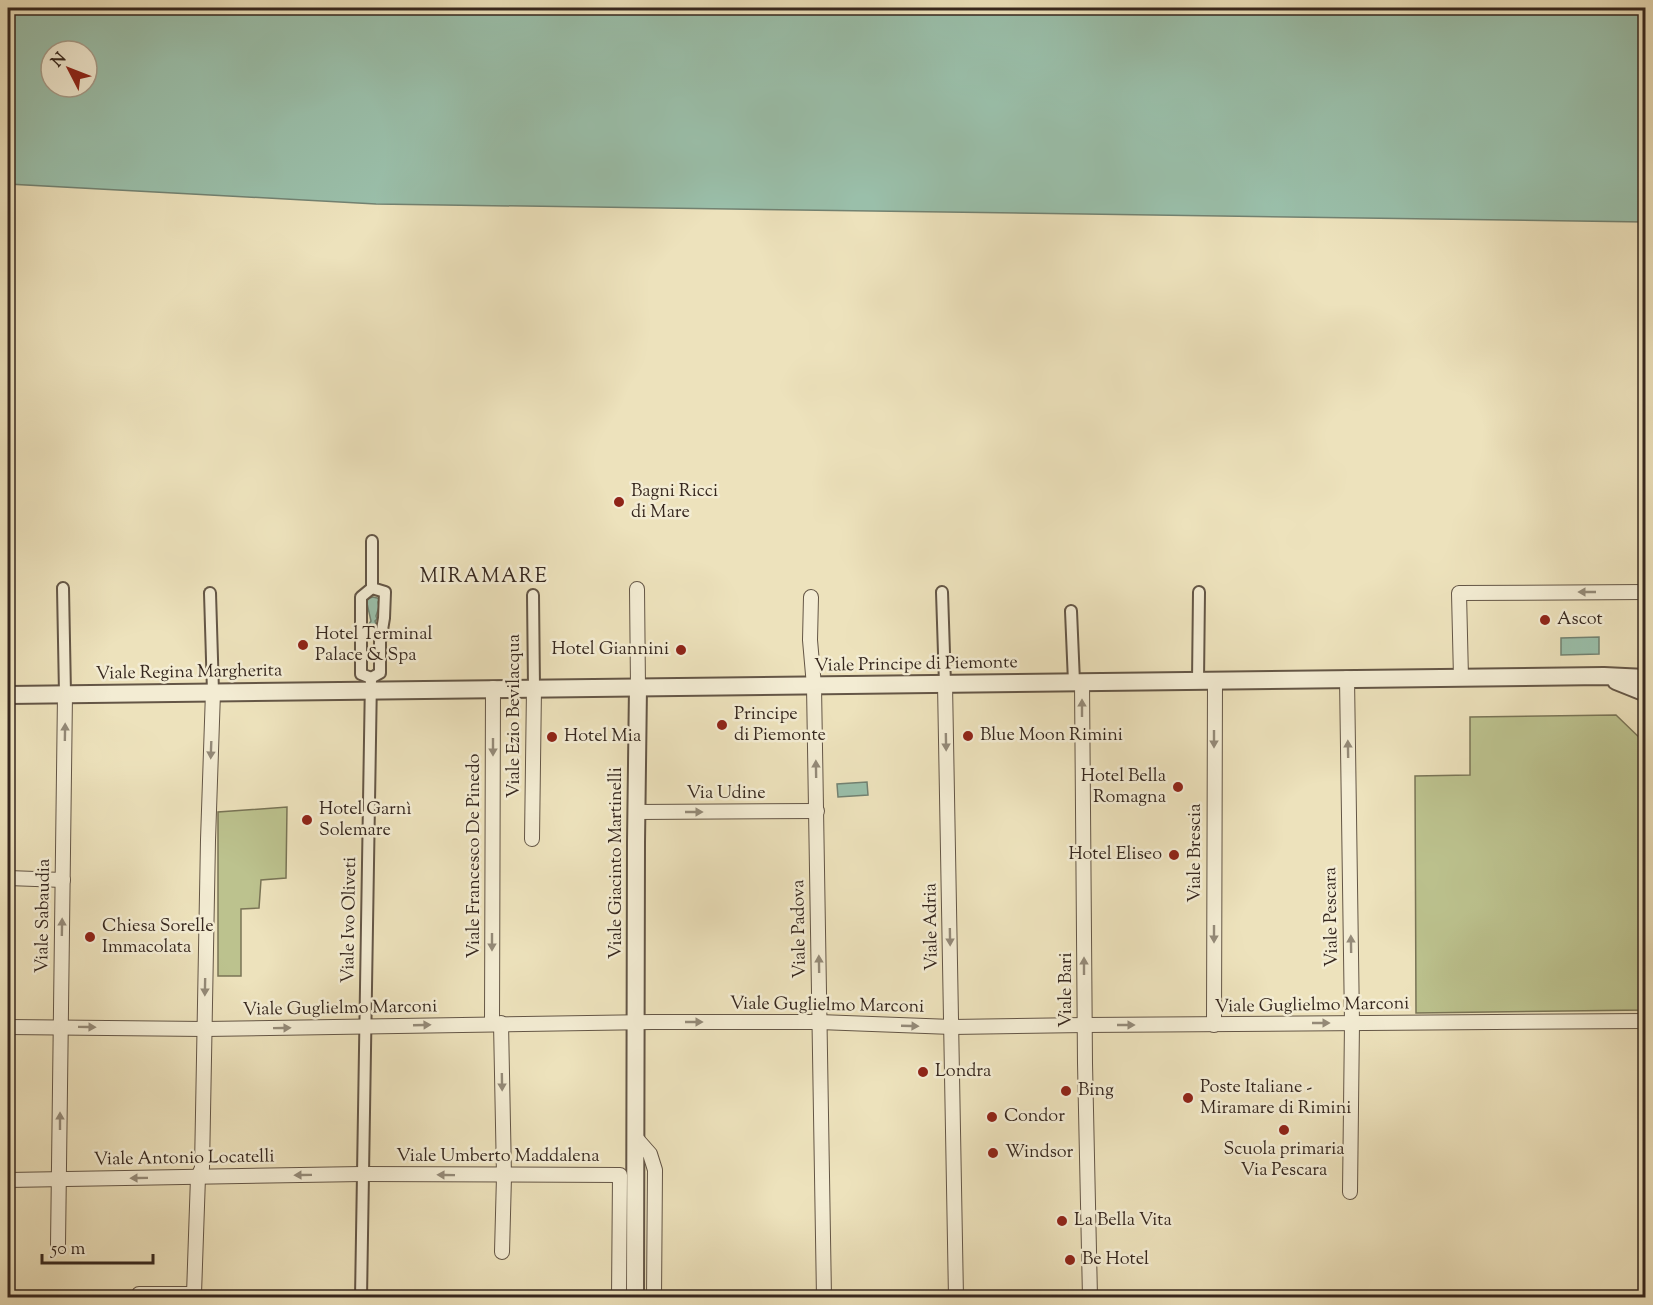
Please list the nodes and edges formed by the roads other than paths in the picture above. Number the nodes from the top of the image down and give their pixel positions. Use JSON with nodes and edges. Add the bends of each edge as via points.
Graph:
{"nodes":[{"id":1,"x":372,"y":541,"type":"dead end"},
{"id":2,"x":63,"y":588,"type":"dead end"},
{"id":3,"x":372,"y":588,"type":"junction"},
{"id":4,"x":637,"y":588,"type":"dead end"},
{"id":5,"x":942,"y":592,"type":"dead end"},
{"id":6,"x":1199,"y":592,"type":"dead end"},
{"id":7,"x":1646,"y":592,"type":"edge"},
{"id":8,"x":210,"y":593,"type":"dead end"},
{"id":9,"x":533,"y":595,"type":"dead end"},
{"id":10,"x":811,"y":597,"type":"dead end"},
{"id":11,"x":1071,"y":611,"type":"dead end"},
{"id":12,"x":380,"y":645,"type":"junction"},
{"id":13,"x":362,"y":652,"type":"junction"},
{"id":14,"x":380,"y":656,"type":"junction"},
{"id":15,"x":1604,"y":676,"type":"junction"},
{"id":16,"x":1347,"y":678,"type":"junction"},
{"id":17,"x":1461,"y":678,"type":"junction"},
{"id":18,"x":1646,"y":678,"type":"edge"},
{"id":19,"x":1207,"y":680,"type":"junction"},
{"id":20,"x":1078,"y":682,"type":"junction"},
{"id":21,"x":371,"y":684,"type":"junction"},
{"id":22,"x":945,"y":684,"type":"junction"},
{"id":23,"x":814,"y":686,"type":"junction"},
{"id":24,"x":638,"y":687,"type":"junction"},
{"id":25,"x":493,"y":688,"type":"junction"},
{"id":26,"x":534,"y":688,"type":"junction"},
{"id":27,"x":213,"y":692,"type":"junction"},
{"id":28,"x":1646,"y":693,"type":"edge"},
{"id":29,"x":65,"y":694,"type":"junction"},
{"id":30,"x":8,"y":695,"type":"edge"},
{"id":31,"x":817,"y":811,"type":"junction"},
{"id":32,"x":636,"y":812,"type":"junction"},
{"id":33,"x":532,"y":838,"type":"dead end"},
{"id":34,"x":8,"y":878,"type":"edge"},
{"id":35,"x":63,"y":880,"type":"junction"},
{"id":36,"x":1646,"y":1021,"type":"edge"},
{"id":37,"x":636,"y":1022,"type":"junction"},
{"id":38,"x":819,"y":1022,"type":"junction"},
{"id":39,"x":496,"y":1023,"type":"junction"},
{"id":40,"x":1352,"y":1023,"type":"junction"},
{"id":41,"x":1085,"y":1025,"type":"junction"},
{"id":42,"x":1214,"y":1025,"type":"junction"},
{"id":43,"x":8,"y":1027,"type":"edge"},
{"id":44,"x":60,"y":1027,"type":"junction"},
{"id":45,"x":364,"y":1027,"type":"junction"},
{"id":46,"x":952,"y":1028,"type":"junction"},
{"id":47,"x":205,"y":1029,"type":"junction"},
{"id":48,"x":636,"y":1137,"type":"junction"},
{"id":49,"x":362,"y":1174,"type":"junction"},
{"id":50,"x":504,"y":1176,"type":"junction"},
{"id":51,"x":198,"y":1177,"type":"junction"},
{"id":52,"x":8,"y":1180,"type":"edge"},
{"id":53,"x":59,"y":1180,"type":"junction"},
{"id":54,"x":1350,"y":1192,"type":"dead end"},
{"id":55,"x":58,"y":1245,"type":"dead end"},
{"id":56,"x":502,"y":1252,"type":"dead end"},
{"id":57,"x":139,"y":1294,"type":"dead end"},
{"id":58,"x":361,"y":1298,"type":"edge"},
{"id":59,"x":619,"y":1298,"type":"edge"},
{"id":60,"x":636,"y":1298,"type":"edge"},
{"id":61,"x":654,"y":1298,"type":"edge"},
{"id":62,"x":824,"y":1298,"type":"edge"},
{"id":63,"x":956,"y":1298,"type":"edge"},
{"id":64,"x":1090,"y":1298,"type":"edge"}],
"edges":[{"from":1,"to":3,"type":"street"},
{"from":2,"to":29,"type":"street","name":"Viale Sabaudia"},
{"from":3,"to":12,"type":"street","name":"Viale Ivo Oliveti","via":[[385,592]]},
{"from":3,"to":13,"type":"street","via":[[361,597]]},
{"from":4,"to":24,"type":"street","name":"Viale Giacinto Martinelli"},
{"from":5,"to":22,"type":"street","name":"Viale Adria"},
{"from":6,"to":19,"type":"street","name":"Viale Brescia"},
{"from":7,"to":17,"type":"street","one_way":true,"via":[[1459,593]]},
{"from":8,"to":27,"type":"street"},
{"from":9,"to":26,"type":"street","name":"Viale Ezio Bevilacqua"},
{"from":10,"to":23,"type":"street","name":"Viale Padova"},
{"from":11,"to":20,"type":"street","name":"Viale Bari"},
{"from":12,"to":13,"type":"street","via":[[370,641]]},
{"from":12,"to":14,"type":"street","name":"Viale Ivo Oliveti"},
{"from":13,"to":14,"type":"street","via":[[370,661]]},
{"from":13,"to":21,"type":"street","via":[[361,674]]},
{"from":14,"to":21,"type":"street","name":"Viale Ivo Oliveti","via":[[380,673]]},
{"from":15,"to":17,"type":"street","name":"Viale Principe di Piemonte"},
{"from":15,"to":18,"type":"street","name":"Viale Principe di Piemonte"},
{"from":15,"to":28,"type":"street","name":"Viale Principe di Piemonte"},
{"from":16,"to":17,"type":"street","name":"Viale Principe di Piemonte"},
{"from":16,"to":19,"type":"street","name":"Viale Principe di Piemonte"},
{"from":40,"to":16,"type":"street","name":"Viale Pescara","one_way":true},
{"from":19,"to":20,"type":"street","name":"Viale Principe di Piemonte"},
{"from":19,"to":42,"type":"street","name":"Viale Brescia","one_way":true},
{"from":20,"to":22,"type":"street","name":"Viale Principe di Piemonte"},
{"from":41,"to":20,"type":"street","name":"Viale Bari","one_way":true},
{"from":21,"to":25,"type":"street","name":"Viale Principe di Piemonte"},
{"from":21,"to":27,"type":"street","name":"Viale Regina Margherita"},
{"from":21,"to":45,"type":"street","name":"Viale Ivo Oliveti"},
{"from":22,"to":23,"type":"street","name":"Viale Principe di Piemonte"},
{"from":22,"to":46,"type":"street","name":"Viale Adria","one_way":true},
{"from":23,"to":24,"type":"street","name":"Viale Principe di Piemonte"},
{"from":31,"to":23,"type":"street","name":"Viale Padova","one_way":true},
{"from":24,"to":26,"type":"street","name":"Viale Principe di Piemonte"},
{"from":24,"to":32,"type":"street","name":"Viale Giacinto Martinelli"},
{"from":25,"to":26,"type":"street","name":"Viale Principe di Piemonte"},
{"from":25,"to":39,"type":"street","name":"Viale Francesco De Pinedo","one_way":true},
{"from":26,"to":33,"type":"street","name":"Viale Ezio Bevilacqua"},
{"from":27,"to":29,"type":"street","name":"Viale Regina Margherita"},
{"from":27,"to":47,"type":"street","one_way":true},
{"from":29,"to":30,"type":"street","name":"Viale Regina Margherita"},
{"from":35,"to":29,"type":"street","name":"Viale Sabaudia","one_way":true},
{"from":32,"to":31,"type":"street","name":"Via Udine","one_way":true},
{"from":38,"to":31,"type":"street","name":"Viale Padova","one_way":true},
{"from":32,"to":37,"type":"street","name":"Viale Giacinto Martinelli"},
{"from":34,"to":35,"type":"street"},
{"from":44,"to":35,"type":"street","name":"Viale Sabaudia","one_way":true},
{"from":36,"to":40,"type":"street","name":"Viale Guglielmo Marconi"},
{"from":37,"to":38,"type":"street","name":"Viale Guglielmo Marconi","one_way":true},
{"from":37,"to":39,"type":"street","name":"Viale Guglielmo Marconi"},
{"from":37,"to":48,"type":"street","name":"Viale Giacinto Martinelli"},
{"from":38,"to":46,"type":"street","name":"Viale Guglielmo Marconi","one_way":true},
{"from":38,"to":62,"type":"street","name":"Viale Padova"},
{"from":45,"to":39,"type":"street","name":"Viale Guglielmo Marconi","one_way":true},
{"from":39,"to":50,"type":"street","name":"Viale Francesco De Pinedo","one_way":true},
{"from":42,"to":40,"type":"street","name":"Viale Guglielmo Marconi","one_way":true},
{"from":40,"to":54,"type":"street","name":"Viale Pescara"},
{"from":41,"to":42,"type":"street","name":"Viale Guglielmo Marconi","one_way":true},
{"from":41,"to":46,"type":"street","name":"Viale Guglielmo Marconi"},
{"from":41,"to":64,"type":"street","name":"Viale Bari"},
{"from":43,"to":44,"type":"street","name":"Viale Guglielmo Marconi"},
{"from":44,"to":47,"type":"street","name":"Viale Guglielmo Marconi","one_way":true},
{"from":53,"to":44,"type":"street","name":"Viale Sabaudia","one_way":true},
{"from":47,"to":45,"type":"street","name":"Viale Guglielmo Marconi","one_way":true},
{"from":45,"to":49,"type":"street","name":"Viale Ivo Oliveti"},
{"from":46,"to":63,"type":"street","name":"Viale Adria"},
{"from":47,"to":51,"type":"street","via":[[202,1168]]},
{"from":48,"to":60,"type":"street","name":"Viale Giacinto Martinelli"},
{"from":48,"to":61,"type":"street","via":[[650,1154],[655,1170]]},
{"from":50,"to":49,"type":"street","name":"Viale Umberto Maddalena","one_way":true},
{"from":49,"to":51,"type":"street","name":"Viale Antonio Locatelli","one_way":true},
{"from":49,"to":58,"type":"street","name":"Viale Ivo Oliveti"},
{"from":50,"to":56,"type":"street","name":"Viale Francesco De Pinedo"},
{"from":50,"to":59,"type":"street","name":"Viale Umberto Maddalena","via":[[620,1175]]},
{"from":51,"to":53,"type":"street","name":"Viale Antonio Locatelli","one_way":true},
{"from":51,"to":57,"type":"street","via":[[194,1294]]},
{"from":52,"to":53,"type":"street","name":"Viale Antonio Locatelli"},
{"from":53,"to":55,"type":"street","name":"Viale Sabaudia"}]}
